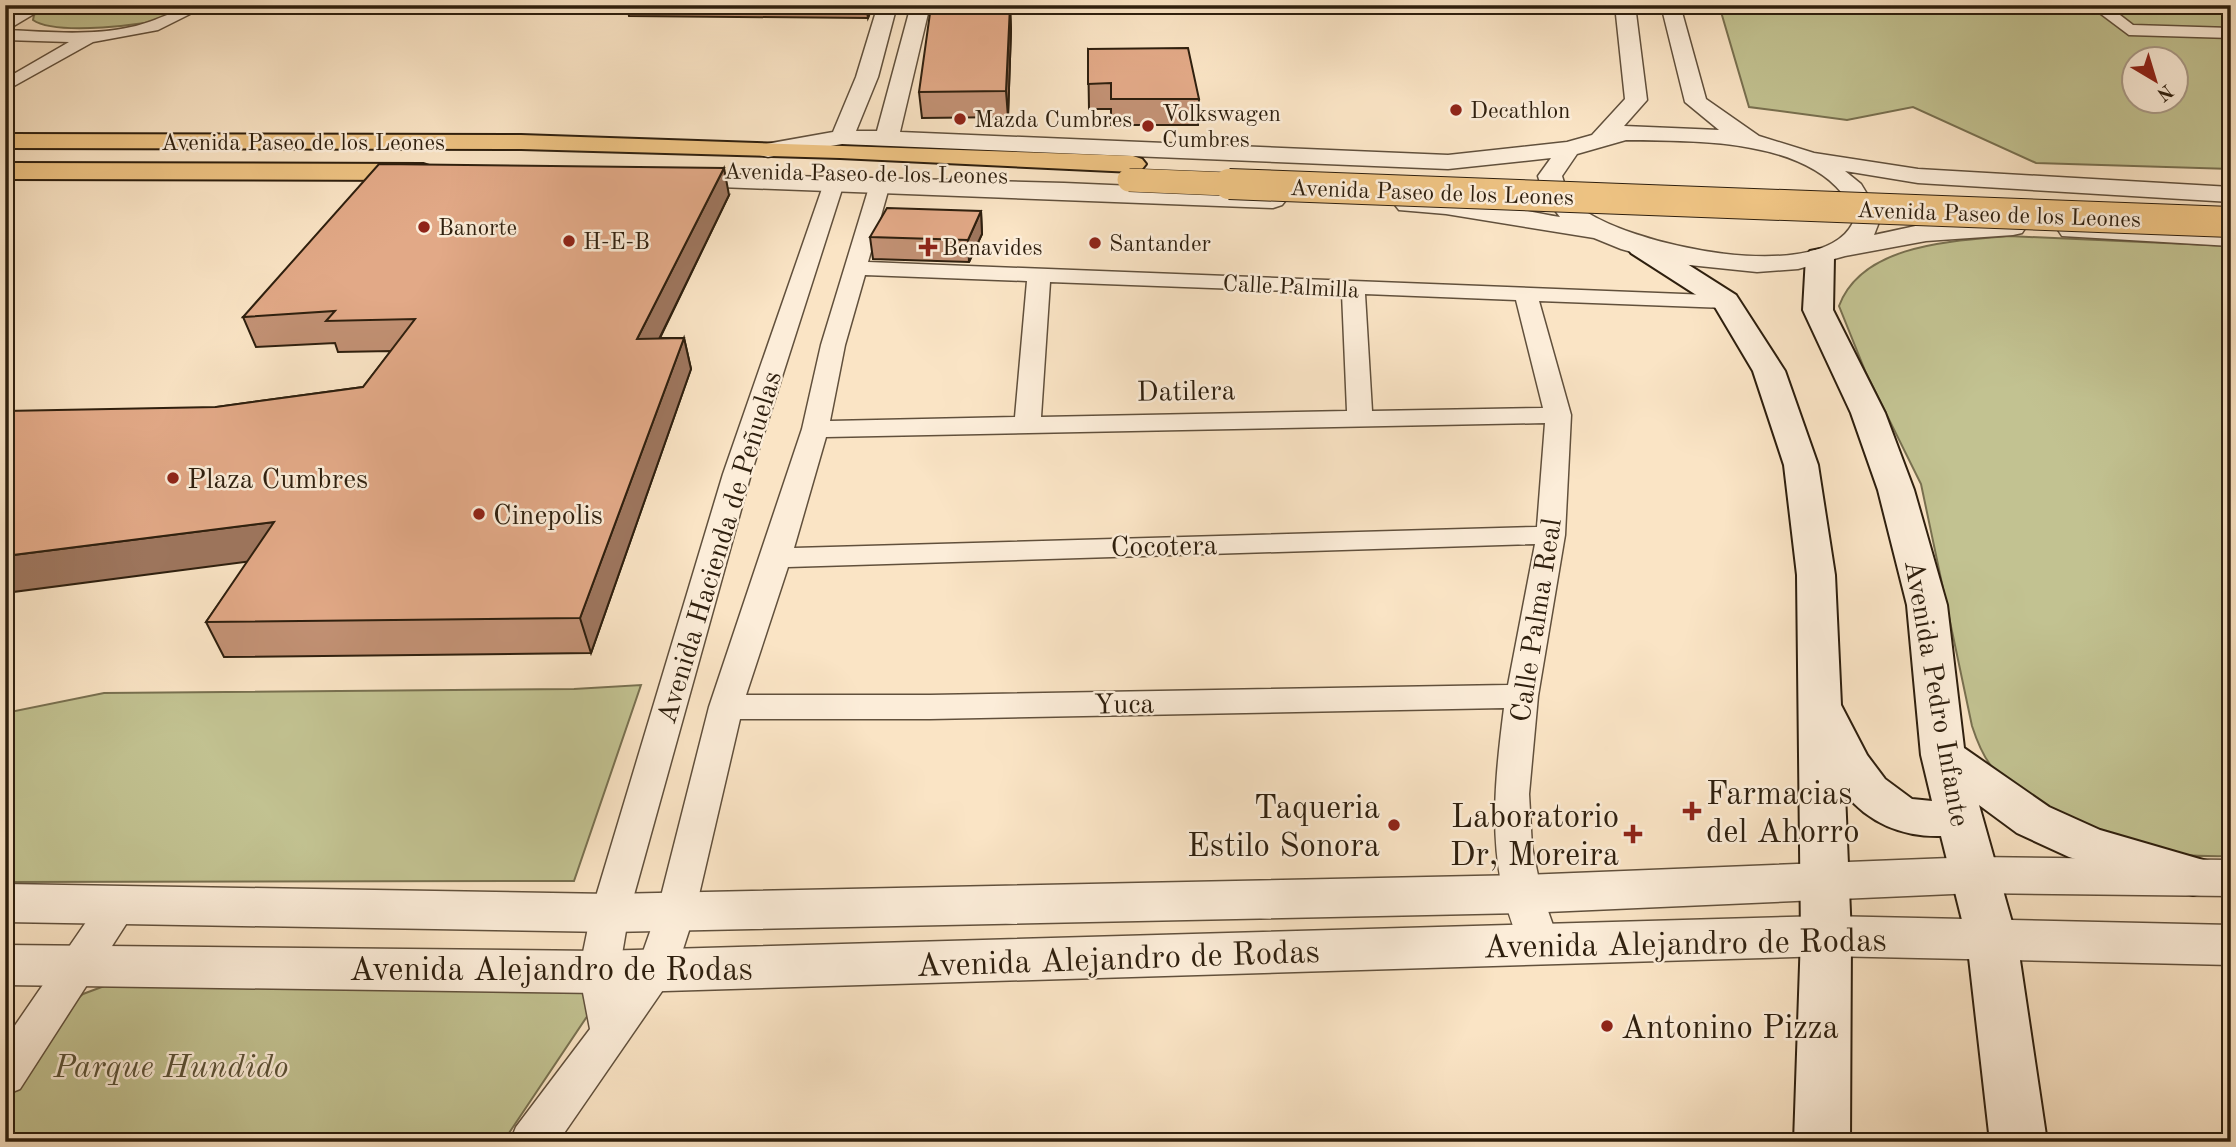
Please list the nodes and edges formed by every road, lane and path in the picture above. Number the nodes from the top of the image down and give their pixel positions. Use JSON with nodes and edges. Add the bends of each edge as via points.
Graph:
{"nodes":[{"id":1,"x":41,"y":5,"type":"edge"},
{"id":2,"x":201,"y":5,"type":"edge"},
{"id":3,"x":887,"y":5,"type":"edge"},
{"id":4,"x":922,"y":5,"type":"edge"},
{"id":5,"x":1625,"y":5,"type":"edge"},
{"id":6,"x":1670,"y":5,"type":"edge"},
{"id":7,"x":2097,"y":5,"type":"edge"},
{"id":8,"x":5,"y":26,"type":"edge"},
{"id":9,"x":2231,"y":33,"type":"edge"},
{"id":10,"x":5,"y":34,"type":"edge"},
{"id":11,"x":45,"y":37,"type":"junction"},
{"id":12,"x":91,"y":37,"type":"junction"},
{"id":13,"x":10,"y":64,"type":"edge"},
{"id":14,"x":29,"y":71,"type":"junction"},
{"id":15,"x":5,"y":86,"type":"edge"},
{"id":16,"x":842,"y":137,"type":"junction"},
{"id":17,"x":1602,"y":137,"type":"junction"},
{"id":18,"x":887,"y":138,"type":"junction"},
{"id":19,"x":5,"y":141,"type":"edge"},
{"id":20,"x":1763,"y":144,"type":"junction"},
{"id":21,"x":768,"y":149,"type":"junction"},
{"id":22,"x":1569,"y":149,"type":"junction"},
{"id":23,"x":1801,"y":156,"type":"junction"},
{"id":24,"x":1448,"y":162,"type":"junction"},
{"id":25,"x":5,"y":171,"type":"edge"},
{"id":26,"x":1131,"y":172,"type":"junction"},
{"id":27,"x":451,"y":173,"type":"edge"},
{"id":28,"x":647,"y":174,"type":"joint"},
{"id":29,"x":834,"y":183,"type":"junction"},
{"id":30,"x":880,"y":184,"type":"junction"},
{"id":31,"x":2149,"y":193,"type":"junction"},
{"id":32,"x":2231,"y":195,"type":"edge"},
{"id":33,"x":2231,"y":205,"type":"edge"},
{"id":34,"x":1446,"y":206,"type":"junction"},
{"id":35,"x":2231,"y":222,"type":"edge"},
{"id":36,"x":1601,"y":231,"type":"junction"},
{"id":37,"x":2190,"y":236,"type":"junction"},
{"id":38,"x":2231,"y":238,"type":"edge"},
{"id":39,"x":1641,"y":247,"type":"junction"},
{"id":40,"x":1830,"y":253,"type":"junction"},
{"id":41,"x":856,"y":268,"type":"junction"},
{"id":42,"x":1038,"y":274,"type":"junction"},
{"id":43,"x":1353,"y":289,"type":"junction"},
{"id":44,"x":815,"y":290,"type":"junction"},
{"id":45,"x":1526,"y":295,"type":"junction"},
{"id":46,"x":1726,"y":301,"type":"junction"},
{"id":47,"x":833,"y":345,"type":"junction"},
{"id":48,"x":1558,"y":415,"type":"junction"},
{"id":49,"x":1360,"y":417,"type":"junction"},
{"id":50,"x":1027,"y":426,"type":"junction"},
{"id":51,"x":815,"y":429,"type":"junction"},
{"id":52,"x":1551,"y":535,"type":"junction"},
{"id":53,"x":776,"y":558,"type":"junction"},
{"id":54,"x":1522,"y":696,"type":"junction"},
{"id":55,"x":1819,"y":698,"type":"junction"},
{"id":56,"x":726,"y":707,"type":"junction"},
{"id":57,"x":1944,"y":755,"type":"junction"},
{"id":58,"x":1958,"y":818,"type":"junction"},
{"id":59,"x":1975,"y":875,"type":"junction"},
{"id":60,"x":2212,"y":877,"type":"edge"},
{"id":61,"x":1825,"y":880,"type":"junction"},
{"id":62,"x":1523,"y":894,"type":"junction"},
{"id":63,"x":5,"y":903,"type":"edge"},
{"id":64,"x":119,"y":904,"type":"junction"},
{"id":65,"x":676,"y":912,"type":"junction"},
{"id":66,"x":610,"y":913,"type":"junction"},
{"id":67,"x":1826,"y":936,"type":"junction"},
{"id":68,"x":1992,"y":940,"type":"junction"},
{"id":69,"x":1540,"y":945,"type":"junction"},
{"id":70,"x":2231,"y":945,"type":"edge"},
{"id":71,"x":5,"y":965,"type":"edge"},
{"id":72,"x":80,"y":966,"type":"junction"},
{"id":73,"x":656,"y":971,"type":"junction"},
{"id":74,"x":599,"y":972,"type":"junction"},
{"id":75,"x":611,"y":1030,"type":"junction"},
{"id":76,"x":5,"y":1076,"type":"edge"},
{"id":77,"x":532,"y":1142,"type":"edge"},
{"id":78,"x":1822,"y":1142,"type":"edge"},
{"id":79,"x":2019,"y":1142,"type":"edge"}],
"edges":[{"from":1,"to":8,"type":"street"},
{"from":2,"to":12,"type":"street","via":[[156,29]]},
{"from":3,"to":16,"type":"street","via":[[867,77]]},
{"from":4,"to":18,"type":"street"},
{"from":5,"to":17,"type":"street","via":[[1636,100]]},
{"from":6,"to":20,"type":"street","via":[[1696,102],[1722,123]]},
{"from":7,"to":9,"type":"street","via":[[2129,30]]},
{"from":10,"to":11,"type":"street"},
{"from":11,"to":12,"type":"street"},
{"from":11,"to":13,"type":"street"},
{"from":12,"to":14,"type":"street"},
{"from":13,"to":14,"type":"street"},
{"from":14,"to":15,"type":"street"},
{"from":16,"to":18,"type":"street","name":"Avenida Paseo de los Leones"},
{"from":16,"to":21,"type":"street","name":"Avenida Paseo de los Leones"},
{"from":17,"to":20,"type":"street","via":[[1662,133]]},
{"from":17,"to":22,"type":"street","name":"Avenida Paseo de los Leones"},
{"from":18,"to":24,"type":"street","name":"Avenida Paseo de los Leones"},
{"from":19,"to":21,"type":"main road","name":"Avenida Paseo de los Leones","via":[[521,142]]},
{"from":20,"to":23,"type":"street"},
{"from":21,"to":26,"type":"main road","name":"Avenida Paseo de los Leones"},
{"from":22,"to":24,"type":"street","name":"Avenida Paseo de los Leones"},
{"from":22,"to":36,"type":"street","via":[[1550,176],[1554,194],[1571,213]]},
{"from":23,"to":31,"type":"street","name":"Avenida Paseo de los Leones","via":[[1917,176]]},
{"from":23,"to":40,"type":"street","via":[[1824,167],[1861,199],[1868,218],[1861,235]]},
{"from":24,"to":34,"type":"street","via":[[1470,178],[1473,186],[1460,201]]},
{"from":25,"to":27,"type":"main road","name":"Avenida Paseo de los Leones"},
{"from":26,"to":28,"type":"main road","name":"Avenida Paseo de los Leones","via":[[825,168]]},
{"from":26,"to":33,"type":"main road","name":"Avenida Paseo de los Leones"},
{"from":26,"to":35,"type":"main road","name":"Avenida Paseo de los Leones","bridge":true},
{"from":28,"to":29,"type":"street","name":"Avenida Paseo de los Leones","via":[[686,181]]},
{"from":29,"to":30,"type":"street","name":"Avenida Paseo de los Leones"},
{"from":29,"to":44,"type":"street","name":"Avenida Hacienda de Peñuelas"},
{"from":30,"to":34,"type":"street","name":"Avenida Paseo de los Leones"},
{"from":30,"to":41,"type":"street","name":"Avenida Hacienda de Peñuelas"},
{"from":31,"to":32,"type":"street","name":"Avenida Paseo de los Leones"},
{"from":31,"to":37,"type":"street","via":[[2124,198],[2124,211],[2150,226]]},
{"from":34,"to":36,"type":"street","name":"Avenida Paseo de los Leones"},
{"from":36,"to":39,"type":"street","name":"Avenida Paseo de los Leones"},
{"from":37,"to":38,"type":"street","name":"Avenida Paseo de los Leones"},
{"from":37,"to":40,"type":"street","name":"Avenida Paseo de los Leones","via":[[1979,225]]},
{"from":39,"to":40,"type":"street","name":"Avenida Paseo de los Leones","via":[[1695,259],[1751,264],[1786,263]]},
{"from":39,"to":46,"type":"main road"},
{"from":40,"to":57,"type":"main road","name":"Avenida Pedro Infante","via":[[1818,310],[1896,490],[1927,605]]},
{"from":41,"to":42,"type":"street","name":"Calle Palmilla"},
{"from":41,"to":47,"type":"street","name":"Avenida Hacienda de Peñuelas"},
{"from":42,"to":43,"type":"street","name":"Calle Palmilla"},
{"from":42,"to":50,"type":"street"},
{"from":43,"to":45,"type":"street","name":"Calle Palmilla"},
{"from":43,"to":49,"type":"street"},
{"from":44,"to":47,"type":"street"},
{"from":44,"to":66,"type":"street","name":"Avenida Hacienda de Peñuelas","via":[[701,594]]},
{"from":45,"to":46,"type":"street","name":"Calle Palmilla"},
{"from":45,"to":48,"type":"street","name":"Calle Palma Real"},
{"from":46,"to":55,"type":"main road","via":[[1769,371],[1801,465],[1816,575]]},
{"from":47,"to":51,"type":"street","name":"Avenida Hacienda de Peñuelas"},
{"from":48,"to":49,"type":"street","name":"Datilera"},
{"from":48,"to":52,"type":"street","name":"Calle Palma Real"},
{"from":49,"to":50,"type":"street","name":"Datilera"},
{"from":50,"to":51,"type":"street","name":"Datilera"},
{"from":51,"to":53,"type":"street","name":"Avenida Hacienda de Peñuelas"},
{"from":52,"to":53,"type":"street","name":"Cocotera"},
{"from":52,"to":54,"type":"street","name":"Calle Palma Real"},
{"from":53,"to":56,"type":"street","name":"Avenida Hacienda de Peñuelas"},
{"from":54,"to":56,"type":"street","name":"Yuca"},
{"from":54,"to":62,"type":"street","name":"Calle Palma Real","via":[[1511,794]]},
{"from":55,"to":58,"type":"main road","via":[[1864,787],[1888,806],[1913,817]]},
{"from":55,"to":61,"type":"main road"},
{"from":56,"to":65,"type":"street","name":"Avenida Hacienda de Peñuelas"},
{"from":57,"to":58,"type":"main road","name":"Avenida Pedro Infante"},
{"from":57,"to":60,"type":"main road","via":[[2033,820],[2086,844]]},
{"from":58,"to":59,"type":"main road","name":"Avenida Pedro Infante"},
{"from":59,"to":60,"type":"street","name":"Avenida Alejandro de Rodas"},
{"from":59,"to":61,"type":"street","name":"Avenida Alejandro de Rodas"},
{"from":59,"to":68,"type":"main road","name":"Avenida Pedro Infante"},
{"from":61,"to":62,"type":"street","name":"Avenida Alejandro de Rodas"},
{"from":61,"to":67,"type":"main road"},
{"from":62,"to":65,"type":"street","name":"Avenida Alejandro de Rodas"},
{"from":62,"to":69,"type":"street","name":"Calle Palma Real"},
{"from":63,"to":64,"type":"street","name":"Avenida Alejandro de Rodas"},
{"from":64,"to":66,"type":"street","name":"Avenida Alejandro de Rodas"},
{"from":64,"to":72,"type":"street"},
{"from":65,"to":66,"type":"street","name":"Avenida Alejandro de Rodas"},
{"from":65,"to":73,"type":"street","name":"Avenida Hacienda de Peñuelas"},
{"from":66,"to":74,"type":"street","name":"Avenida Hacienda de Peñuelas"},
{"from":67,"to":68,"type":"street","name":"Avenida Alejandro de Rodas"},
{"from":67,"to":69,"type":"street","name":"Avenida Alejandro de Rodas"},
{"from":67,"to":78,"type":"main road"},
{"from":68,"to":70,"type":"street","name":"Avenida Alejandro de Rodas"},
{"from":68,"to":79,"type":"main road","name":"Avenida Pedro Infante"},
{"from":69,"to":73,"type":"street","name":"Avenida Alejandro de Rodas"},
{"from":71,"to":72,"type":"street","name":"Avenida Alejandro de Rodas"},
{"from":72,"to":74,"type":"street","name":"Avenida Alejandro de Rodas"},
{"from":72,"to":76,"type":"street"},
{"from":73,"to":74,"type":"street","name":"Avenida Alejandro de Rodas"},
{"from":73,"to":75,"type":"street","name":"Avenida Hacienda de Peñuelas"},
{"from":74,"to":75,"type":"street"},
{"from":75,"to":77,"type":"street","name":"Avenida Hacienda de Peñuelas"}]}
